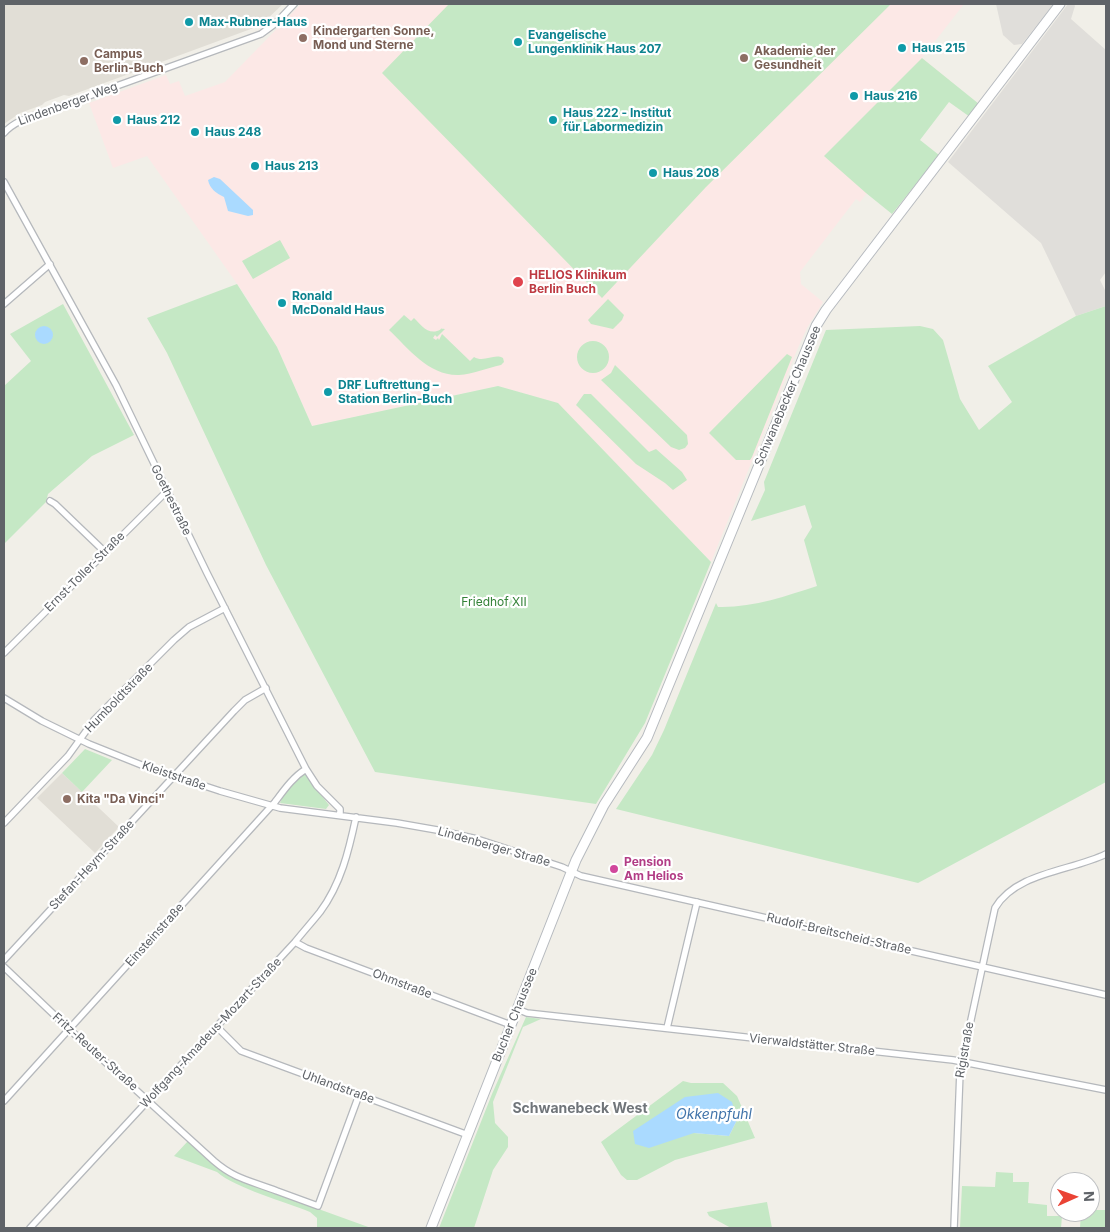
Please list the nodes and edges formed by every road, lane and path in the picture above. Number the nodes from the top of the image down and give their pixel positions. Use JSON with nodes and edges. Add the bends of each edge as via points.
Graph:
{"nodes":[{"id":1,"x":294,"y":4,"type":"edge"},
{"id":2,"x":1060,"y":4,"type":"edge"},
{"id":3,"x":4,"y":133,"type":"edge"},
{"id":4,"x":4,"y":182,"type":"edge"},
{"id":5,"x":50,"y":264,"type":"junction"},
{"id":6,"x":4,"y":304,"type":"edge"},
{"id":7,"x":168,"y":493,"type":"junction"},
{"id":8,"x":50,"y":501,"type":"dead end"},
{"id":9,"x":105,"y":552,"type":"junction"},
{"id":10,"x":225,"y":608,"type":"junction"},
{"id":11,"x":4,"y":653,"type":"edge"},
{"id":12,"x":266,"y":688,"type":"junction"},
{"id":13,"x":4,"y":698,"type":"edge"},
{"id":14,"x":80,"y":740,"type":"junction"},
{"id":15,"x":306,"y":769,"type":"junction"},
{"id":16,"x":174,"y":777,"type":"junction"},
{"id":17,"x":604,"y":805,"type":"joint"},
{"id":18,"x":271,"y":806,"type":"junction"},
{"id":19,"x":340,"y":815,"type":"junction"},
{"id":20,"x":356,"y":817,"type":"junction"},
{"id":21,"x":4,"y":823,"type":"edge"},
{"id":22,"x":1106,"y":854,"type":"edge"},
{"id":23,"x":572,"y":871,"type":"junction"},
{"id":24,"x":697,"y":902,"type":"junction"},
{"id":25,"x":295,"y":942,"type":"junction"},
{"id":26,"x":4,"y":960,"type":"edge"},
{"id":27,"x":4,"y":967,"type":"edge"},
{"id":28,"x":982,"y":967,"type":"junction"},
{"id":29,"x":1106,"y":995,"type":"edge"},
{"id":30,"x":517,"y":1009,"type":"junction"},
{"id":31,"x":511,"y":1025,"type":"junction"},
{"id":32,"x":217,"y":1027,"type":"junction"},
{"id":33,"x":667,"y":1028,"type":"junction"},
{"id":34,"x":69,"y":1029,"type":"junction"},
{"id":35,"x":961,"y":1062,"type":"junction"},
{"id":36,"x":1106,"y":1090,"type":"edge"},
{"id":37,"x":359,"y":1095,"type":"junction"},
{"id":38,"x":4,"y":1101,"type":"edge"},
{"id":39,"x":148,"y":1101,"type":"junction"},
{"id":40,"x":468,"y":1135,"type":"junction"},
{"id":41,"x":30,"y":1228,"type":"edge"},
{"id":42,"x":431,"y":1228,"type":"edge"},
{"id":43,"x":954,"y":1228,"type":"edge"}],
"edges":[{"from":1,"to":3,"type":"street","name":"Lindenberger Weg","via":[[261,34],[18,122]]},
{"from":2,"to":17,"type":"main road","name":"Schwanebecker Chaussee","via":[[820,320],[647,738]]},
{"from":4,"to":5,"type":"street","name":"Goethestraße"},
{"from":5,"to":6,"type":"street"},
{"from":5,"to":7,"type":"street","name":"Goethestraße","via":[[116,385]]},
{"from":7,"to":9,"type":"street","name":"Ernst-Toller-Straße"},
{"from":7,"to":10,"type":"street","name":"Goethestraße"},
{"from":8,"to":9,"type":"street"},
{"from":9,"to":11,"type":"street","name":"Ernst-Toller-Straße"},
{"from":10,"to":12,"type":"street","name":"Goethestraße"},
{"from":10,"to":14,"type":"street","name":"Humboldtstraße","via":[[196,623],[174,640],[94,720]]},
{"from":12,"to":15,"type":"street","name":"Goethestraße"},
{"from":12,"to":16,"type":"street","name":"Stefan-Heym-Straße","via":[[245,700]]},
{"from":13,"to":14,"type":"street","name":"Kleiststraße"},
{"from":14,"to":16,"type":"street","name":"Kleiststraße"},
{"from":14,"to":21,"type":"street","name":"Humboldtstraße"},
{"from":15,"to":18,"type":"street","name":"Einsteinstraße"},
{"from":15,"to":19,"type":"street","name":"Goethestraße","via":[[317,786],[340,809]]},
{"from":16,"to":18,"type":"street","name":"Kleiststraße"},
{"from":16,"to":26,"type":"street","name":"Stefan-Heym-Straße"},
{"from":17,"to":23,"type":"main road","name":"Bucher Chaussee"},
{"from":18,"to":19,"type":"street","name":"Kleiststraße"},
{"from":18,"to":34,"type":"street","name":"Einsteinstraße"},
{"from":19,"to":20,"type":"street","name":"Kleiststraße"},
{"from":20,"to":23,"type":"street","name":"Lindenberger Straße","via":[[477,840]]},
{"from":20,"to":25,"type":"street","name":"Wolfgang-Amadeus-Mozart-Straße","via":[[340,877],[321,911]]},
{"from":22,"to":28,"type":"street","name":"Rigistraße","via":[[1025,882],[1005,895],[997,905]]},
{"from":23,"to":24,"type":"street","name":"Rudolf-Breitscheid-Straße","via":[[581,876]]},
{"from":23,"to":30,"type":"main road","name":"Bucher Chaussee"},
{"from":24,"to":28,"type":"street","name":"Rudolf-Breitscheid-Straße"},
{"from":24,"to":33,"type":"street"},
{"from":25,"to":31,"type":"street","name":"Ohmstraße"},
{"from":25,"to":32,"type":"street","name":"Wolfgang-Amadeus-Mozart-Straße"},
{"from":27,"to":34,"type":"street","name":"Fritz-Reuter-Straße"},
{"from":28,"to":29,"type":"street","name":"Rudolf-Breitscheid-Straße"},
{"from":28,"to":35,"type":"street","name":"Rigistraße"},
{"from":30,"to":31,"type":"main road","name":"Bucher Chaussee"},
{"from":30,"to":33,"type":"street","name":"Vierwaldstätter Straße"},
{"from":31,"to":40,"type":"main road","name":"Bucher Chaussee"},
{"from":32,"to":37,"type":"street","name":"Uhlandstraße","via":[[241,1051]]},
{"from":32,"to":39,"type":"street","name":"Wolfgang-Amadeus-Mozart-Straße"},
{"from":33,"to":35,"type":"street","name":"Vierwaldstätter Straße"},
{"from":34,"to":38,"type":"street","name":"Einsteinstraße"},
{"from":34,"to":39,"type":"street","name":"Fritz-Reuter-Straße"},
{"from":35,"to":36,"type":"street","name":"Vierwaldstätter Straße"},
{"from":35,"to":43,"type":"street","name":"Rigistraße"},
{"from":37,"to":39,"type":"street","name":"Fritz-Reuter-Straße","via":[[318,1206],[227,1172]]},
{"from":37,"to":40,"type":"street","name":"Uhlandstraße"},
{"from":39,"to":41,"type":"street","name":"Wolfgang-Amadeus-Mozart-Straße"},
{"from":40,"to":42,"type":"main road","name":"Bucher Chaussee"}]}
